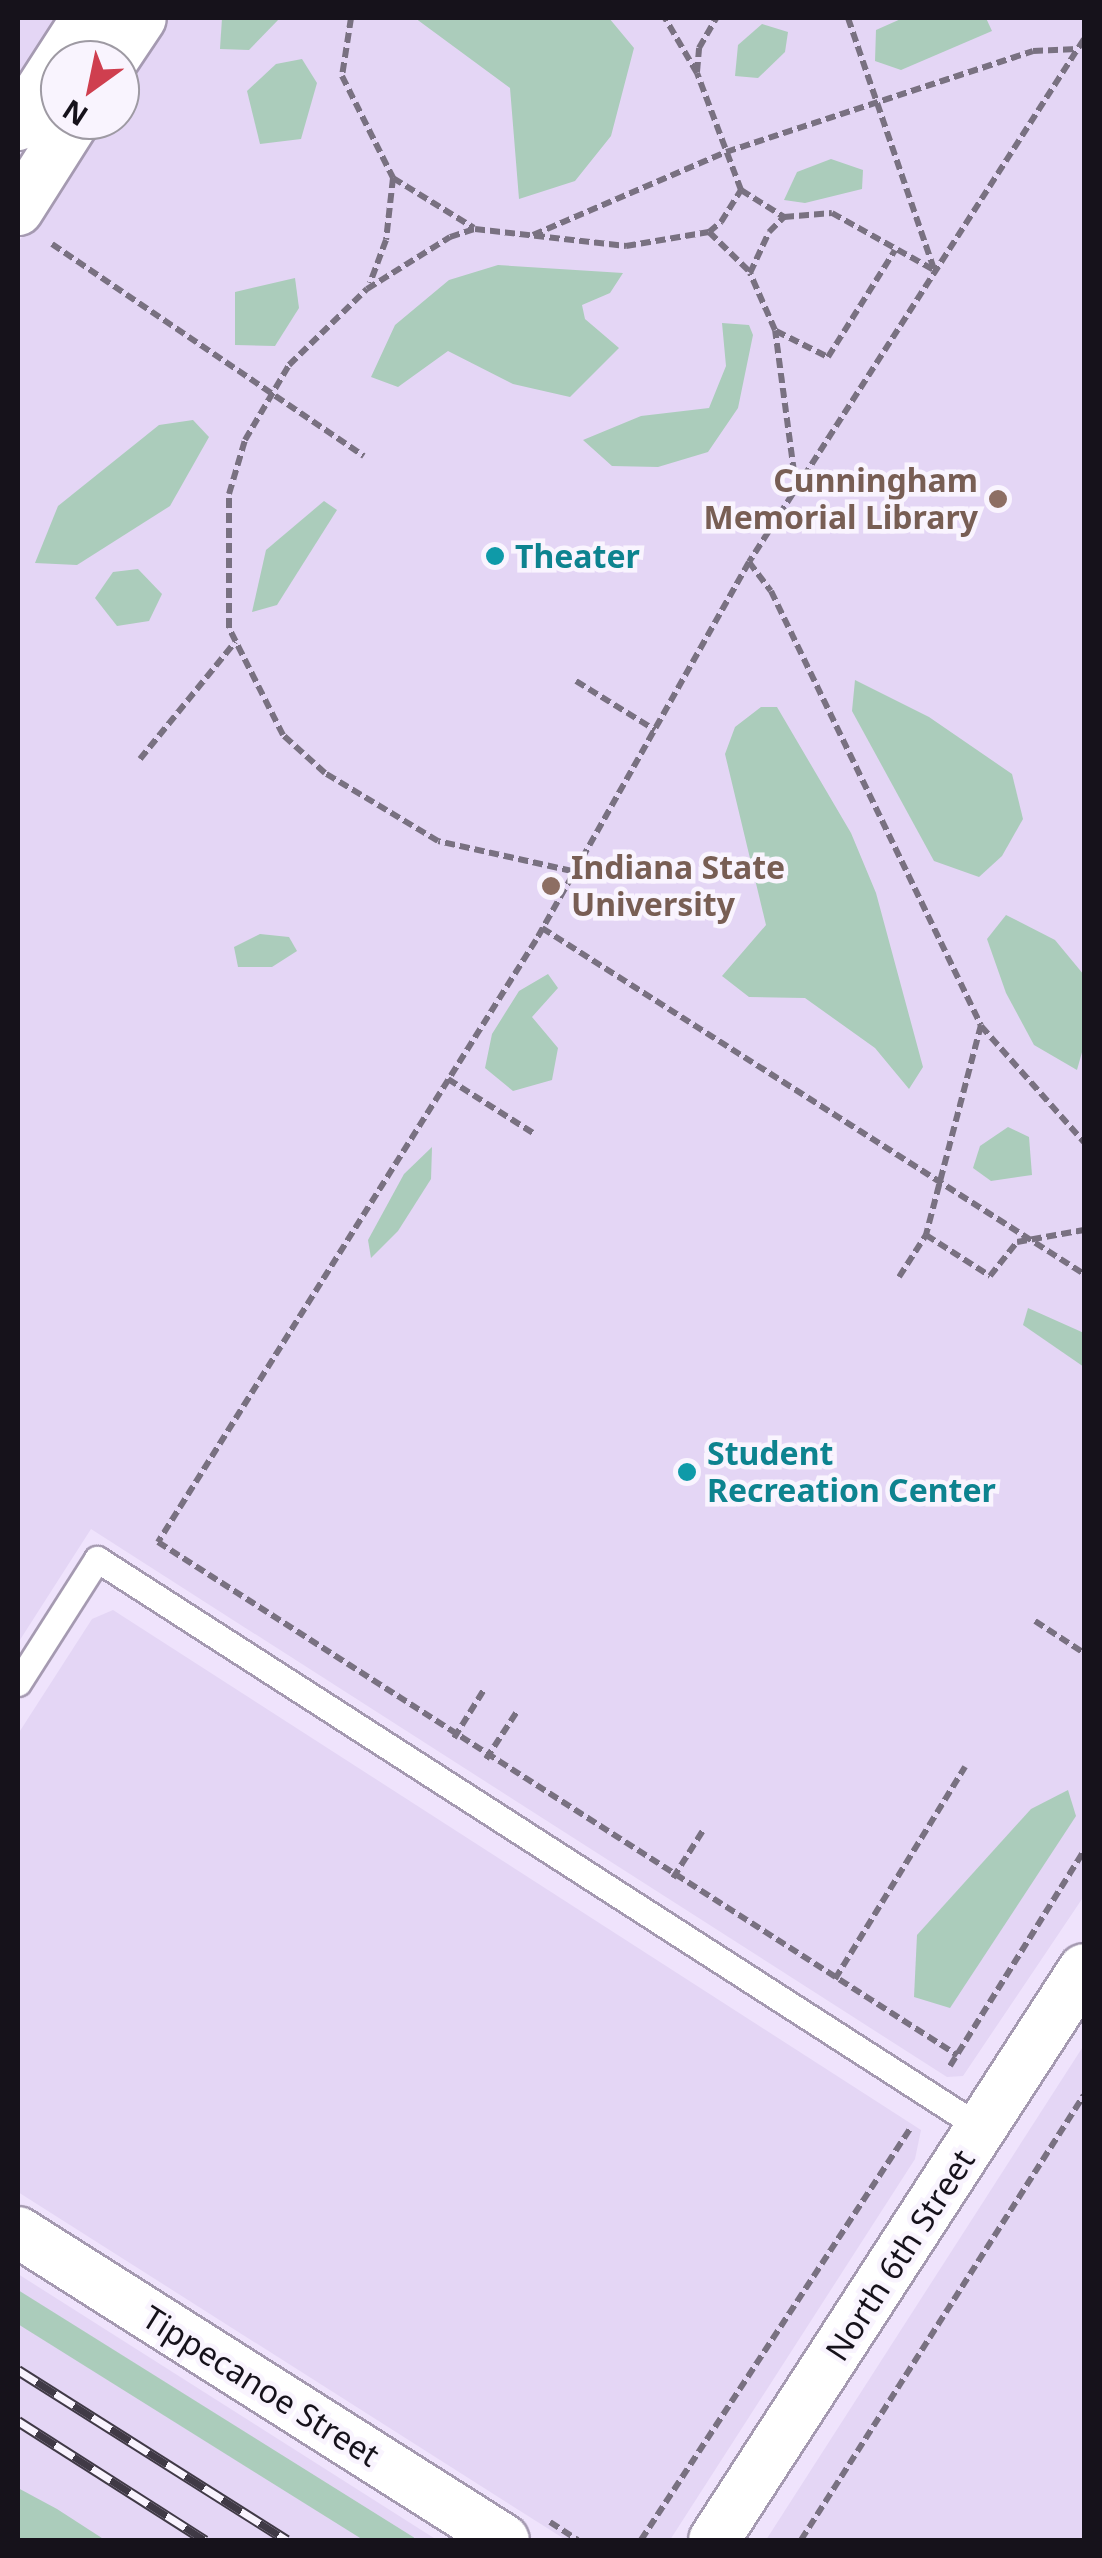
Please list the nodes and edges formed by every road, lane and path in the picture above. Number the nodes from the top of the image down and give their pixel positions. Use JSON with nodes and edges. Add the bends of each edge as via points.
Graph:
{"nodes":[{"id":1,"x":87,"y":18,"type":"edge"},
{"id":2,"x":140,"y":18,"type":"edge"},
{"id":3,"x":351,"y":18,"type":"edge"},
{"id":4,"x":666,"y":18,"type":"edge"},
{"id":5,"x":716,"y":18,"type":"edge"},
{"id":6,"x":848,"y":18,"type":"edge"},
{"id":7,"x":1084,"y":39,"type":"edge"},
{"id":8,"x":126,"y":40,"type":"edge"},
{"id":9,"x":1078,"y":48,"type":"junction"},
{"id":10,"x":697,"y":73,"type":"junction"},
{"id":11,"x":877,"y":103,"type":"junction"},
{"id":12,"x":18,"y":125,"type":"edge"},
{"id":13,"x":65,"y":140,"type":"edge"},
{"id":14,"x":726,"y":152,"type":"junction"},
{"id":15,"x":393,"y":178,"type":"junction"},
{"id":16,"x":741,"y":190,"type":"junction"},
{"id":17,"x":784,"y":217,"type":"junction"},
{"id":18,"x":26,"y":221,"type":"edge"},
{"id":19,"x":475,"y":228,"type":"junction"},
{"id":20,"x":709,"y":232,"type":"junction"},
{"id":21,"x":532,"y":235,"type":"junction"},
{"id":22,"x":895,"y":250,"type":"junction"},
{"id":23,"x":934,"y":270,"type":"junction"},
{"id":24,"x":750,"y":273,"type":"junction"},
{"id":25,"x":367,"y":289,"type":"junction"},
{"id":26,"x":775,"y":330,"type":"junction"},
{"id":27,"x":270,"y":390,"type":"junction"},
{"id":28,"x":364,"y":456,"type":"dead end"},
{"id":29,"x":796,"y":487,"type":"junction"},
{"id":30,"x":748,"y":562,"type":"junction"},
{"id":31,"x":235,"y":642,"type":"junction"},
{"id":32,"x":576,"y":681,"type":"dead end"},
{"id":33,"x":654,"y":730,"type":"junction"},
{"id":34,"x":140,"y":759,"type":"dead end"},
{"id":35,"x":572,"y":870,"type":"junction"},
{"id":36,"x":542,"y":928,"type":"junction"},
{"id":37,"x":981,"y":1025,"type":"junction"},
{"id":38,"x":448,"y":1079,"type":"junction"},
{"id":39,"x":533,"y":1133,"type":"dead end"},
{"id":40,"x":1084,"y":1142,"type":"edge"},
{"id":41,"x":941,"y":1181,"type":"junction"},
{"id":42,"x":1084,"y":1230,"type":"edge"},
{"id":43,"x":926,"y":1236,"type":"junction"},
{"id":44,"x":1030,"y":1240,"type":"junction"},
{"id":45,"x":1084,"y":1274,"type":"edge"},
{"id":46,"x":899,"y":1278,"type":"dead end"},
{"id":47,"x":1035,"y":1622,"type":"dead end"},
{"id":48,"x":1084,"y":1652,"type":"edge"},
{"id":49,"x":18,"y":1683,"type":"edge"},
{"id":50,"x":485,"y":1688,"type":"dead end"},
{"id":51,"x":518,"y":1710,"type":"dead end"},
{"id":52,"x":456,"y":1735,"type":"junction"},
{"id":53,"x":488,"y":1756,"type":"junction"},
{"id":54,"x":966,"y":1767,"type":"dead end"},
{"id":55,"x":428,"y":1772,"type":"junction"},
{"id":56,"x":464,"y":1796,"type":"junction"},
{"id":57,"x":704,"y":1828,"type":"dead end"},
{"id":58,"x":1084,"y":1851,"type":"edge"},
{"id":59,"x":675,"y":1876,"type":"junction"},
{"id":60,"x":649,"y":1914,"type":"junction"},
{"id":61,"x":1084,"y":1969,"type":"edge"},
{"id":62,"x":836,"y":1978,"type":"junction"},
{"id":63,"x":812,"y":2019,"type":"junction"},
{"id":64,"x":957,"y":2055,"type":"junction"},
{"id":65,"x":1084,"y":2095,"type":"edge"},
{"id":66,"x":931,"y":2096,"type":"junction"},
{"id":67,"x":982,"y":2128,"type":"junction"},
{"id":68,"x":18,"y":2232,"type":"edge"},
{"id":69,"x":504,"y":2540,"type":"edge"},
{"id":70,"x":642,"y":2540,"type":"edge"},
{"id":71,"x":714,"y":2540,"type":"edge"},
{"id":72,"x":801,"y":2540,"type":"edge"}],
"edges":[{"from":1,"to":12,"type":"street"},
{"from":2,"to":8,"type":"street"},
{"from":3,"to":15,"type":"path","via":[[342,76]]},
{"from":4,"to":10,"type":"path"},
{"from":5,"to":10,"type":"path","via":[[699,48]]},
{"from":6,"to":11,"type":"path"},
{"from":7,"to":9,"type":"path"},
{"from":9,"to":11,"type":"path","via":[[1033,52]]},
{"from":9,"to":23,"type":"path"},
{"from":10,"to":14,"type":"path"},
{"from":11,"to":14,"type":"path"},
{"from":11,"to":23,"type":"path"},
{"from":13,"to":18,"type":"street"},
{"from":14,"to":16,"type":"path"},
{"from":14,"to":21,"type":"path"},
{"from":15,"to":19,"type":"path"},
{"from":15,"to":25,"type":"path","via":[[386,240]]},
{"from":16,"to":17,"type":"path"},
{"from":16,"to":20,"type":"path"},
{"from":17,"to":22,"type":"path","via":[[832,213]]},
{"from":17,"to":24,"type":"path","via":[[762,243]]},
{"from":18,"to":27,"type":"path"},
{"from":19,"to":21,"type":"path"},
{"from":19,"to":25,"type":"path"},
{"from":20,"to":21,"type":"path","via":[[626,246]]},
{"from":20,"to":24,"type":"path"},
{"from":22,"to":23,"type":"path"},
{"from":22,"to":26,"type":"path","via":[[828,357]]},
{"from":23,"to":29,"type":"path"},
{"from":24,"to":26,"type":"path"},
{"from":25,"to":27,"type":"path"},
{"from":26,"to":29,"type":"path"},
{"from":27,"to":28,"type":"path"},
{"from":27,"to":31,"type":"path","via":[[230,494],[226,568]]},
{"from":29,"to":30,"type":"path"},
{"from":30,"to":33,"type":"path"},
{"from":30,"to":37,"type":"path","via":[[771,591]]},
{"from":31,"to":34,"type":"path"},
{"from":31,"to":35,"type":"path","via":[[284,735],[326,773],[438,841]]},
{"from":32,"to":33,"type":"path"},
{"from":33,"to":35,"type":"path"},
{"from":35,"to":36,"type":"path"},
{"from":36,"to":38,"type":"path"},
{"from":36,"to":41,"type":"path"},
{"from":37,"to":40,"type":"path"},
{"from":37,"to":41,"type":"path"},
{"from":38,"to":39,"type":"path"},
{"from":38,"to":52,"type":"path","via":[[158,1542]]},
{"from":41,"to":43,"type":"path"},
{"from":41,"to":44,"type":"path"},
{"from":42,"to":44,"type":"path"},
{"from":43,"to":44,"type":"path","via":[[990,1276],[1018,1242]]},
{"from":43,"to":46,"type":"path"},
{"from":44,"to":45,"type":"path"},
{"from":47,"to":48,"type":"path"},
{"from":49,"to":55,"type":"lane","via":[[97,1558]]},
{"from":50,"to":52,"type":"path"},
{"from":51,"to":53,"type":"path"},
{"from":52,"to":53,"type":"path"},
{"from":52,"to":55,"type":"path"},
{"from":53,"to":56,"type":"path"},
{"from":53,"to":59,"type":"path"},
{"from":54,"to":62,"type":"path"},
{"from":55,"to":56,"type":"lane"},
{"from":56,"to":60,"type":"lane"},
{"from":57,"to":59,"type":"path"},
{"from":58,"to":64,"type":"path"},
{"from":59,"to":60,"type":"path"},
{"from":59,"to":62,"type":"path"},
{"from":60,"to":63,"type":"lane"},
{"from":61,"to":67,"type":"street","name":"North 6th Street"},
{"from":62,"to":63,"type":"path"},
{"from":62,"to":64,"type":"path"},
{"from":63,"to":66,"type":"lane"},
{"from":64,"to":66,"type":"path"},
{"from":65,"to":72,"type":"path"},
{"from":66,"to":67,"type":"lane"},
{"from":66,"to":70,"type":"path"},
{"from":67,"to":71,"type":"street","name":"North 6th Street"},
{"from":68,"to":69,"type":"street","name":"Tippecanoe Street"}]}
